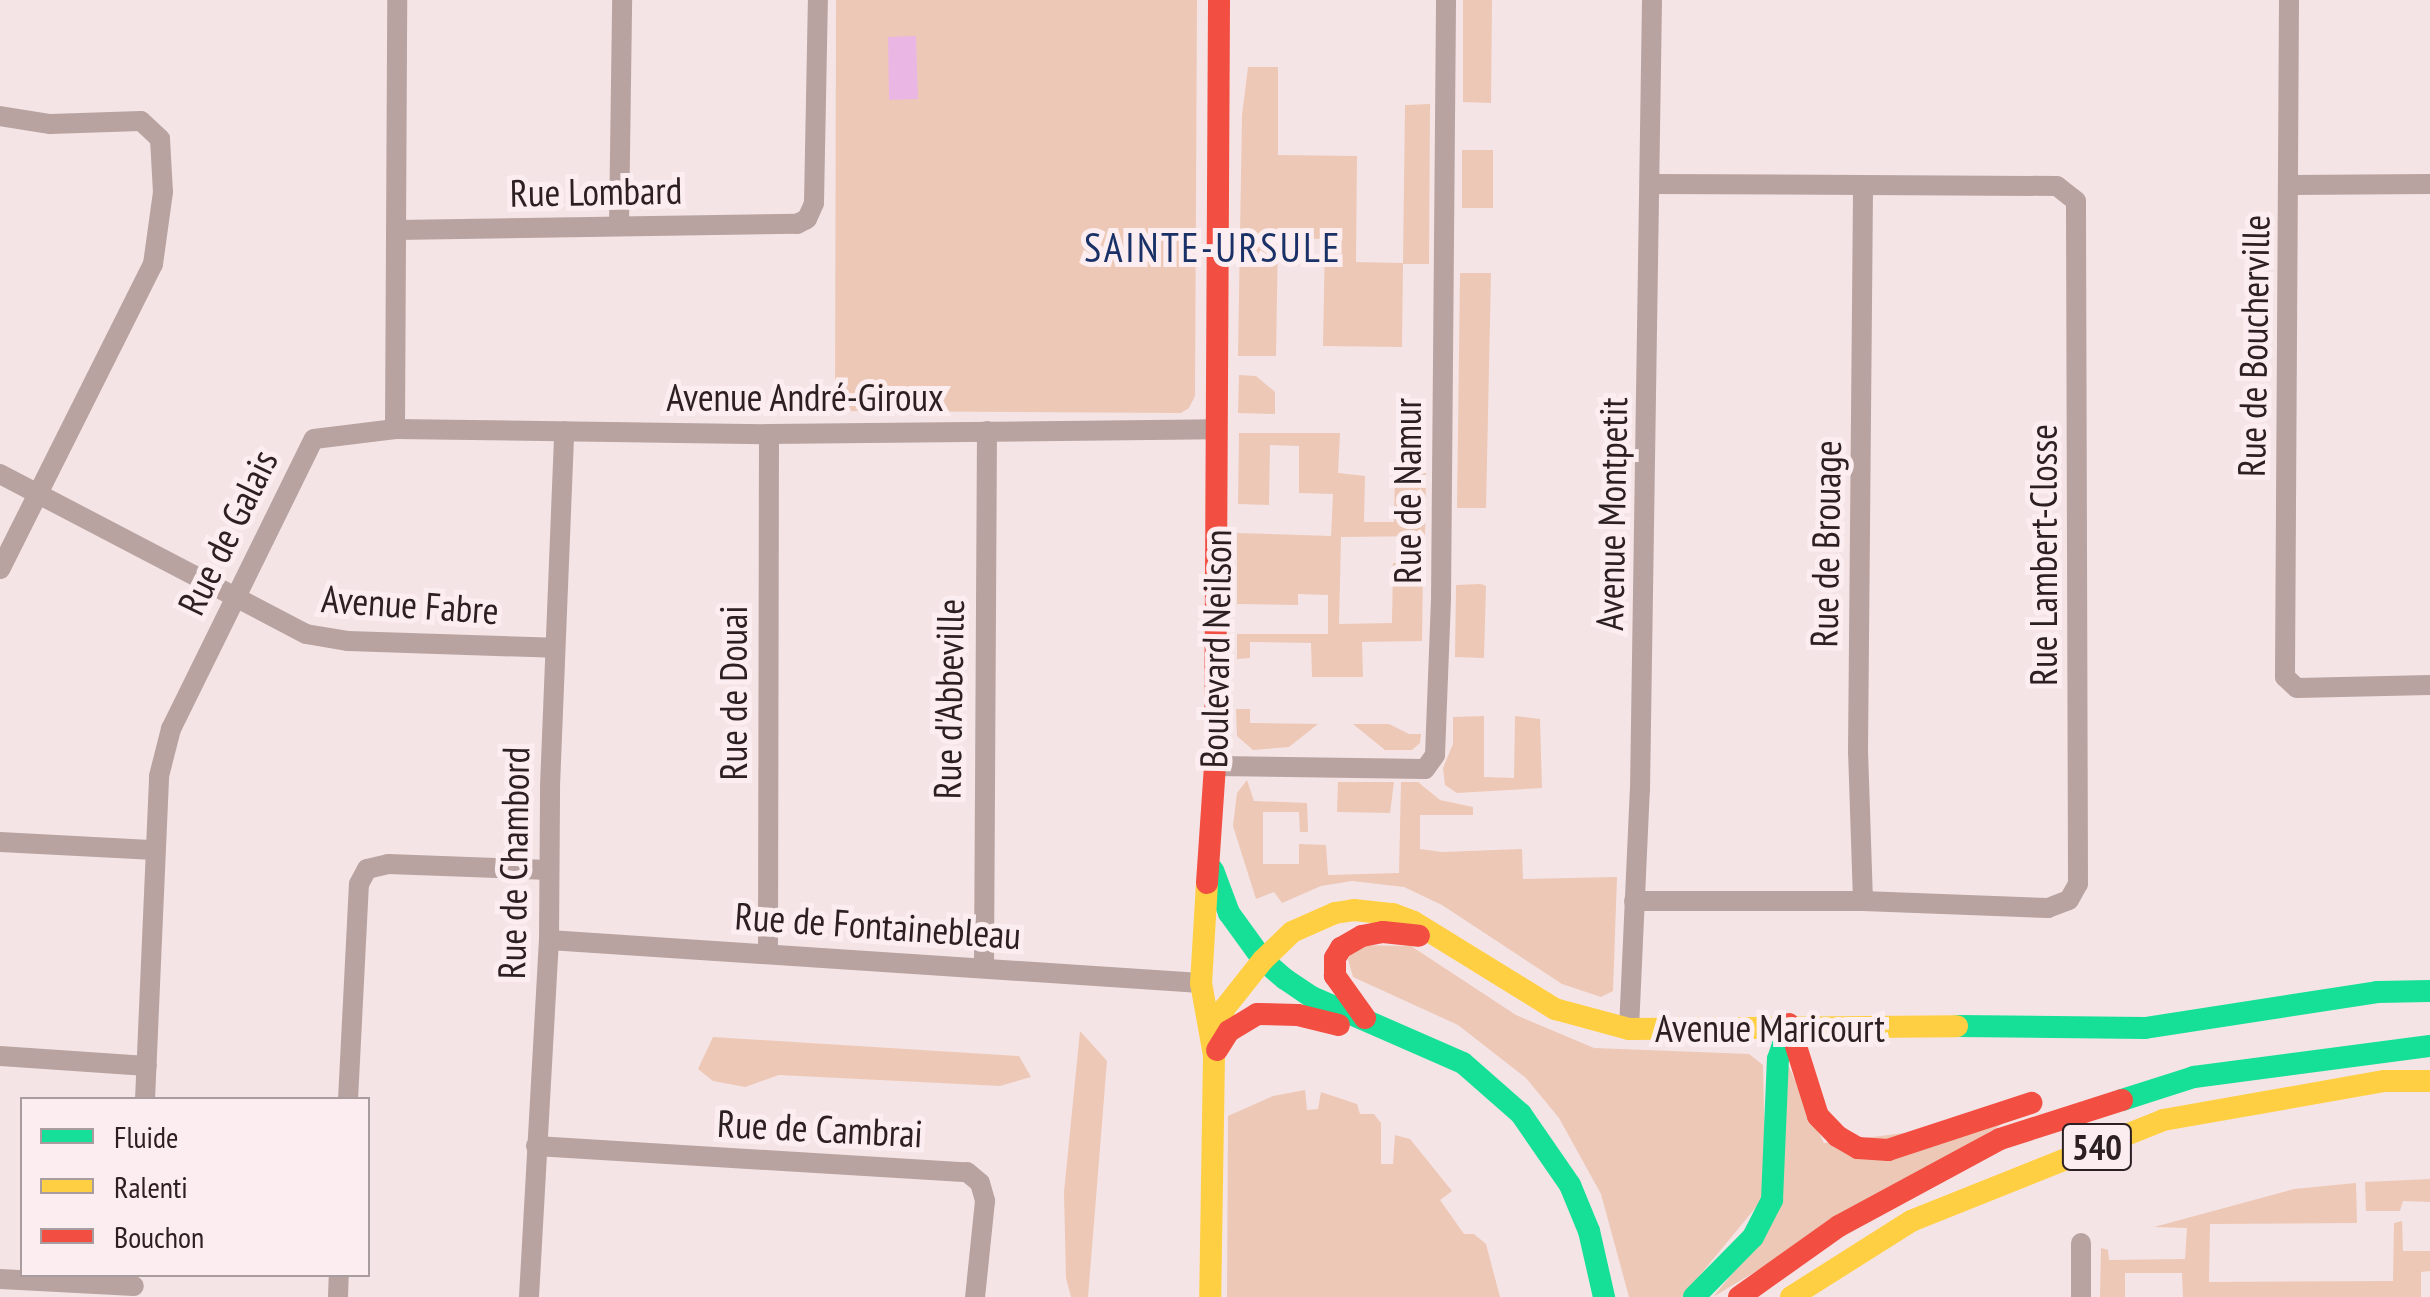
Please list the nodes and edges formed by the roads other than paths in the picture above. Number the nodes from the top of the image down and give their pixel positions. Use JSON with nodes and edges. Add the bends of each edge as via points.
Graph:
{"nodes":[{"id":1,"x":397,"y":0,"type":"edge"},
{"id":2,"x":622,"y":0,"type":"edge"},
{"id":3,"x":818,"y":0,"type":"edge"},
{"id":4,"x":1219,"y":0,"type":"edge"},
{"id":5,"x":1446,"y":0,"type":"edge"},
{"id":6,"x":1652,"y":0,"type":"edge"},
{"id":7,"x":2289,"y":0,"type":"edge"},
{"id":8,"x":0,"y":116,"type":"edge"},
{"id":9,"x":1652,"y":184,"type":"junction"},
{"id":10,"x":2430,"y":184,"type":"edge"},
{"id":11,"x":2290,"y":185,"type":"junction"},
{"id":12,"x":1863,"y":186,"type":"junction"},
{"id":13,"x":619,"y":226,"type":"junction"},
{"id":14,"x":396,"y":230,"type":"junction"},
{"id":15,"x":395,"y":430,"type":"junction"},
{"id":16,"x":1216,"y":430,"type":"junction"},
{"id":17,"x":564,"y":431,"type":"junction"},
{"id":18,"x":986,"y":432,"type":"junction"},
{"id":19,"x":769,"y":434,"type":"junction"},
{"id":20,"x":0,"y":474,"type":"edge"},
{"id":21,"x":37,"y":494,"type":"junction"},
{"id":22,"x":0,"y":569,"type":"edge"},
{"id":23,"x":234,"y":597,"type":"junction"},
{"id":24,"x":554,"y":648,"type":"junction"},
{"id":25,"x":2430,"y":685,"type":"edge"},
{"id":26,"x":1215,"y":766,"type":"junction"},
{"id":27,"x":0,"y":842,"type":"edge"},
{"id":28,"x":155,"y":850,"type":"junction"},
{"id":29,"x":1209,"y":859,"type":"junction"},
{"id":30,"x":549,"y":870,"type":"junction"},
{"id":31,"x":1634,"y":901,"type":"junction"},
{"id":32,"x":1863,"y":901,"type":"junction"},
{"id":33,"x":1442,"y":938,"type":"junction"},
{"id":34,"x":549,"y":940,"type":"junction"},
{"id":35,"x":768,"y":952,"type":"junction"},
{"id":36,"x":1263,"y":960,"type":"junction"},
{"id":37,"x":984,"y":966,"type":"junction"},
{"id":38,"x":1201,"y":983,"type":"junction"},
{"id":39,"x":2430,"y":990,"type":"edge"},
{"id":40,"x":1789,"y":1024,"type":"junction"},
{"id":41,"x":1629,"y":1029,"type":"junction"},
{"id":42,"x":1396,"y":1033,"type":"junction"},
{"id":43,"x":2430,"y":1044,"type":"edge"},
{"id":44,"x":1214,"y":1055,"type":"junction"},
{"id":45,"x":0,"y":1056,"type":"edge"},
{"id":46,"x":147,"y":1066,"type":"junction"},
{"id":47,"x":2430,"y":1082,"type":"edge"},
{"id":48,"x":146,"y":1097,"type":"edge"},
{"id":49,"x":348,"y":1097,"type":"edge"},
{"id":50,"x":536,"y":1146,"type":"junction"},
{"id":51,"x":2081,"y":1243,"type":"dead end"},
{"id":52,"x":0,"y":1279,"type":"edge"},
{"id":53,"x":134,"y":1286,"type":"edge"},
{"id":54,"x":529,"y":1297,"type":"edge"},
{"id":55,"x":975,"y":1297,"type":"edge"},
{"id":56,"x":1210,"y":1297,"type":"edge"},
{"id":57,"x":1604,"y":1297,"type":"edge"},
{"id":58,"x":1694,"y":1297,"type":"edge"},
{"id":59,"x":1739,"y":1297,"type":"edge"},
{"id":60,"x":1791,"y":1297,"type":"edge"},
{"id":61,"x":2081,"y":1297,"type":"edge"}],
"edges":[{"from":1,"to":14,"type":"street"},
{"from":2,"to":13,"type":"street"},
{"from":3,"to":13,"type":"street","name":"Rue Lombard","via":[[814,203],[807,219]]},
{"from":4,"to":16,"type":"main road","name":"Boulevard Neilson"},
{"from":5,"to":26,"type":"street","name":"Rue de Namur","via":[[1435,755],[1425,770]]},
{"from":6,"to":9,"type":"street","name":"Avenue Montpetit"},
{"from":7,"to":11,"type":"street","name":"Rue de Boucherville"},
{"from":8,"to":21,"type":"street","via":[[50,124],[142,121],[160,139],[163,192],[153,264]]},
{"from":9,"to":12,"type":"street","name":"Rue Lambert-Closse"},
{"from":9,"to":31,"type":"street","name":"Avenue Montpetit"},
{"from":10,"to":11,"type":"street"},
{"from":11,"to":25,"type":"street","name":"Rue de Boucherville","via":[[2285,677],[2297,688]]},
{"from":12,"to":32,"type":"street","name":"Rue de Brouage"},
{"from":12,"to":32,"type":"street","name":"Rue Lambert-Closse","via":[[2058,186],[2076,200],[2078,884],[2069,900],[2048,908]]},
{"from":13,"to":14,"type":"street","name":"Rue Lombard"},
{"from":14,"to":15,"type":"street"},
{"from":15,"to":17,"type":"street","name":"Avenue André-Giroux"},
{"from":15,"to":23,"type":"street","name":"Rue de Galais","via":[[314,439]]},
{"from":16,"to":18,"type":"street","name":"Avenue André-Giroux"},
{"from":16,"to":26,"type":"main road","name":"Boulevard Neilson"},
{"from":17,"to":19,"type":"street","name":"Avenue André-Giroux"},
{"from":17,"to":24,"type":"street","name":"Rue de Chambord"},
{"from":18,"to":19,"type":"street","name":"Avenue André-Giroux"},
{"from":18,"to":37,"type":"street","name":"Rue d'Abbeville"},
{"from":19,"to":35,"type":"street","name":"Rue de Douai"},
{"from":20,"to":21,"type":"street","name":"Avenue Fabre"},
{"from":21,"to":22,"type":"street"},
{"from":21,"to":23,"type":"street","name":"Avenue Fabre"},
{"from":23,"to":24,"type":"street","name":"Avenue Fabre","via":[[326,639]]},
{"from":23,"to":28,"type":"street","name":"Rue de Galais","via":[[171,729],[159,776]]},
{"from":24,"to":30,"type":"street","name":"Rue de Chambord"},
{"from":26,"to":29,"type":"main road","name":"Boulevard Neilson"},
{"from":27,"to":28,"type":"street"},
{"from":28,"to":46,"type":"street","name":"Rue de Galais"},
{"from":29,"to":36,"type":"main road","via":[[1229,913]]},
{"from":29,"to":38,"type":"main road","name":"Boulevard Neilson"},
{"from":30,"to":34,"type":"street","name":"Rue de Chambord"},
{"from":30,"to":49,"type":"street","via":[[388,864],[368,869],[359,884]]},
{"from":31,"to":32,"type":"street","name":"Rue Lambert-Closse"},
{"from":31,"to":41,"type":"street","name":"Avenue Montpetit"},
{"from":33,"to":36,"type":"main road","name":"Avenue Maricourt","via":[[1393,914],[1354,910],[1292,932]]},
{"from":33,"to":41,"type":"main road","name":"Avenue Maricourt","via":[[1555,1009]]},
{"from":33,"to":42,"type":"main road","via":[[1362,936],[1335,958],[1335,976],[1349,1000],[1366,1019]]},
{"from":34,"to":35,"type":"street","name":"Rue de Fontainebleau"},
{"from":34,"to":50,"type":"street","name":"Rue de Chambord"},
{"from":35,"to":37,"type":"street","name":"Rue de Fontainebleau"},
{"from":36,"to":42,"type":"main road","via":[[1312,997]]},
{"from":36,"to":44,"type":"main road","name":"Avenue Maricourt","via":[[1224,1009]]},
{"from":37,"to":38,"type":"street","name":"Rue de Fontainebleau"},
{"from":38,"to":44,"type":"main road","name":"Boulevard Neilson"},
{"from":39,"to":40,"type":"main road","name":"Avenue Maricourt","via":[[2144,1028]]},
{"from":40,"to":41,"type":"main road","name":"Avenue Maricourt"},
{"from":40,"to":43,"type":"main road","via":[[1818,1116],[1858,1148],[1888,1150],[2038,1101],[2207,1060],[2399,1039]]},
{"from":40,"to":58,"type":"main road","via":[[1778,1059],[1772,1200],[1753,1237]]},
{"from":42,"to":44,"type":"main road","via":[[1274,1012],[1247,1018]]},
{"from":42,"to":57,"type":"main road","via":[[1487,1080],[1541,1138],[1580,1207]]},
{"from":43,"to":59,"type":"main road","number":"540","via":[[2194,1077],[2000,1140],[1839,1226]]},
{"from":44,"to":56,"type":"main road","name":"Boulevard Neilson"},
{"from":45,"to":46,"type":"street"},
{"from":46,"to":48,"type":"street","name":"Rue de Galais"},
{"from":47,"to":60,"type":"main road","number":"540","via":[[2384,1082],[2163,1120],[1911,1221]]},
{"from":50,"to":54,"type":"street","name":"Rue de Chambord"},
{"from":50,"to":55,"type":"street","name":"Rue de Cambrai","via":[[967,1172],[980,1183],[985,1201]]},
{"from":51,"to":61,"type":"street"},
{"from":52,"to":53,"type":"street"}]}
